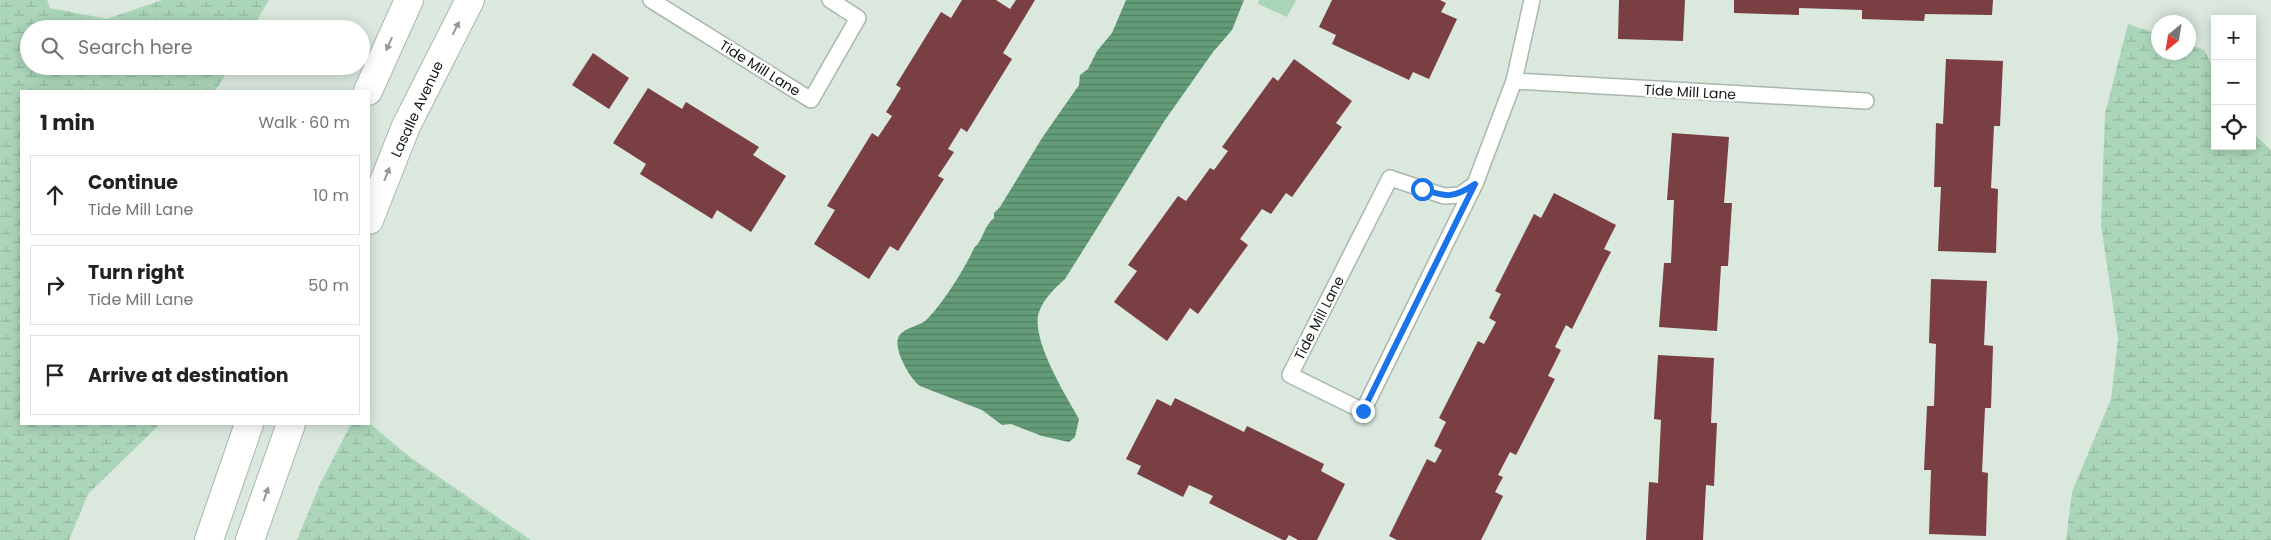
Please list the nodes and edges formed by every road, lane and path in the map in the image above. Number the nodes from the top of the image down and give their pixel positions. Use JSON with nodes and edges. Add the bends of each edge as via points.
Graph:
{"nodes":[{"id":1,"x":409,"y":0,"type":"edge"},
{"id":2,"x":470,"y":0,"type":"edge"},
{"id":3,"x":651,"y":0,"type":"edge"},
{"id":4,"x":830,"y":0,"type":"edge"},
{"id":5,"x":1532,"y":0,"type":"edge"},
{"id":6,"x":1514,"y":81,"type":"junction"},
{"id":7,"x":368,"y":90,"type":"edge"},
{"id":8,"x":1866,"y":101,"type":"dead end"},
{"id":9,"x":1475,"y":184,"type":"junction"},
{"id":10,"x":370,"y":217,"type":"edge"},
{"id":11,"x":249,"y":425,"type":"edge"},
{"id":12,"x":291,"y":425,"type":"edge"},
{"id":13,"x":209,"y":540,"type":"edge"},
{"id":14,"x":250,"y":540,"type":"edge"}],
"edges":[{"from":1,"to":7,"type":"main road","one_way":true},
{"from":10,"to":2,"type":"main road","name":"Lasalle Avenue","one_way":true,"via":[[406,126]]},
{"from":3,"to":4,"type":"lane","name":"Tide Mill Lane","via":[[810,100],[858,18]]},
{"from":5,"to":6,"type":"lane","name":"Tide Mill Lane"},
{"from":6,"to":8,"type":"lane","name":"Tide Mill Lane"},
{"from":6,"to":9,"type":"lane","name":"Tide Mill Lane"},
{"from":9,"to":9,"type":"lane","name":"Tide Mill Lane","via":[[1460,195],[1444,196],[1390,178],[1290,374],[1363,411]]},
{"from":11,"to":13,"type":"main road"},
{"from":14,"to":12,"type":"main road","one_way":true}]}
